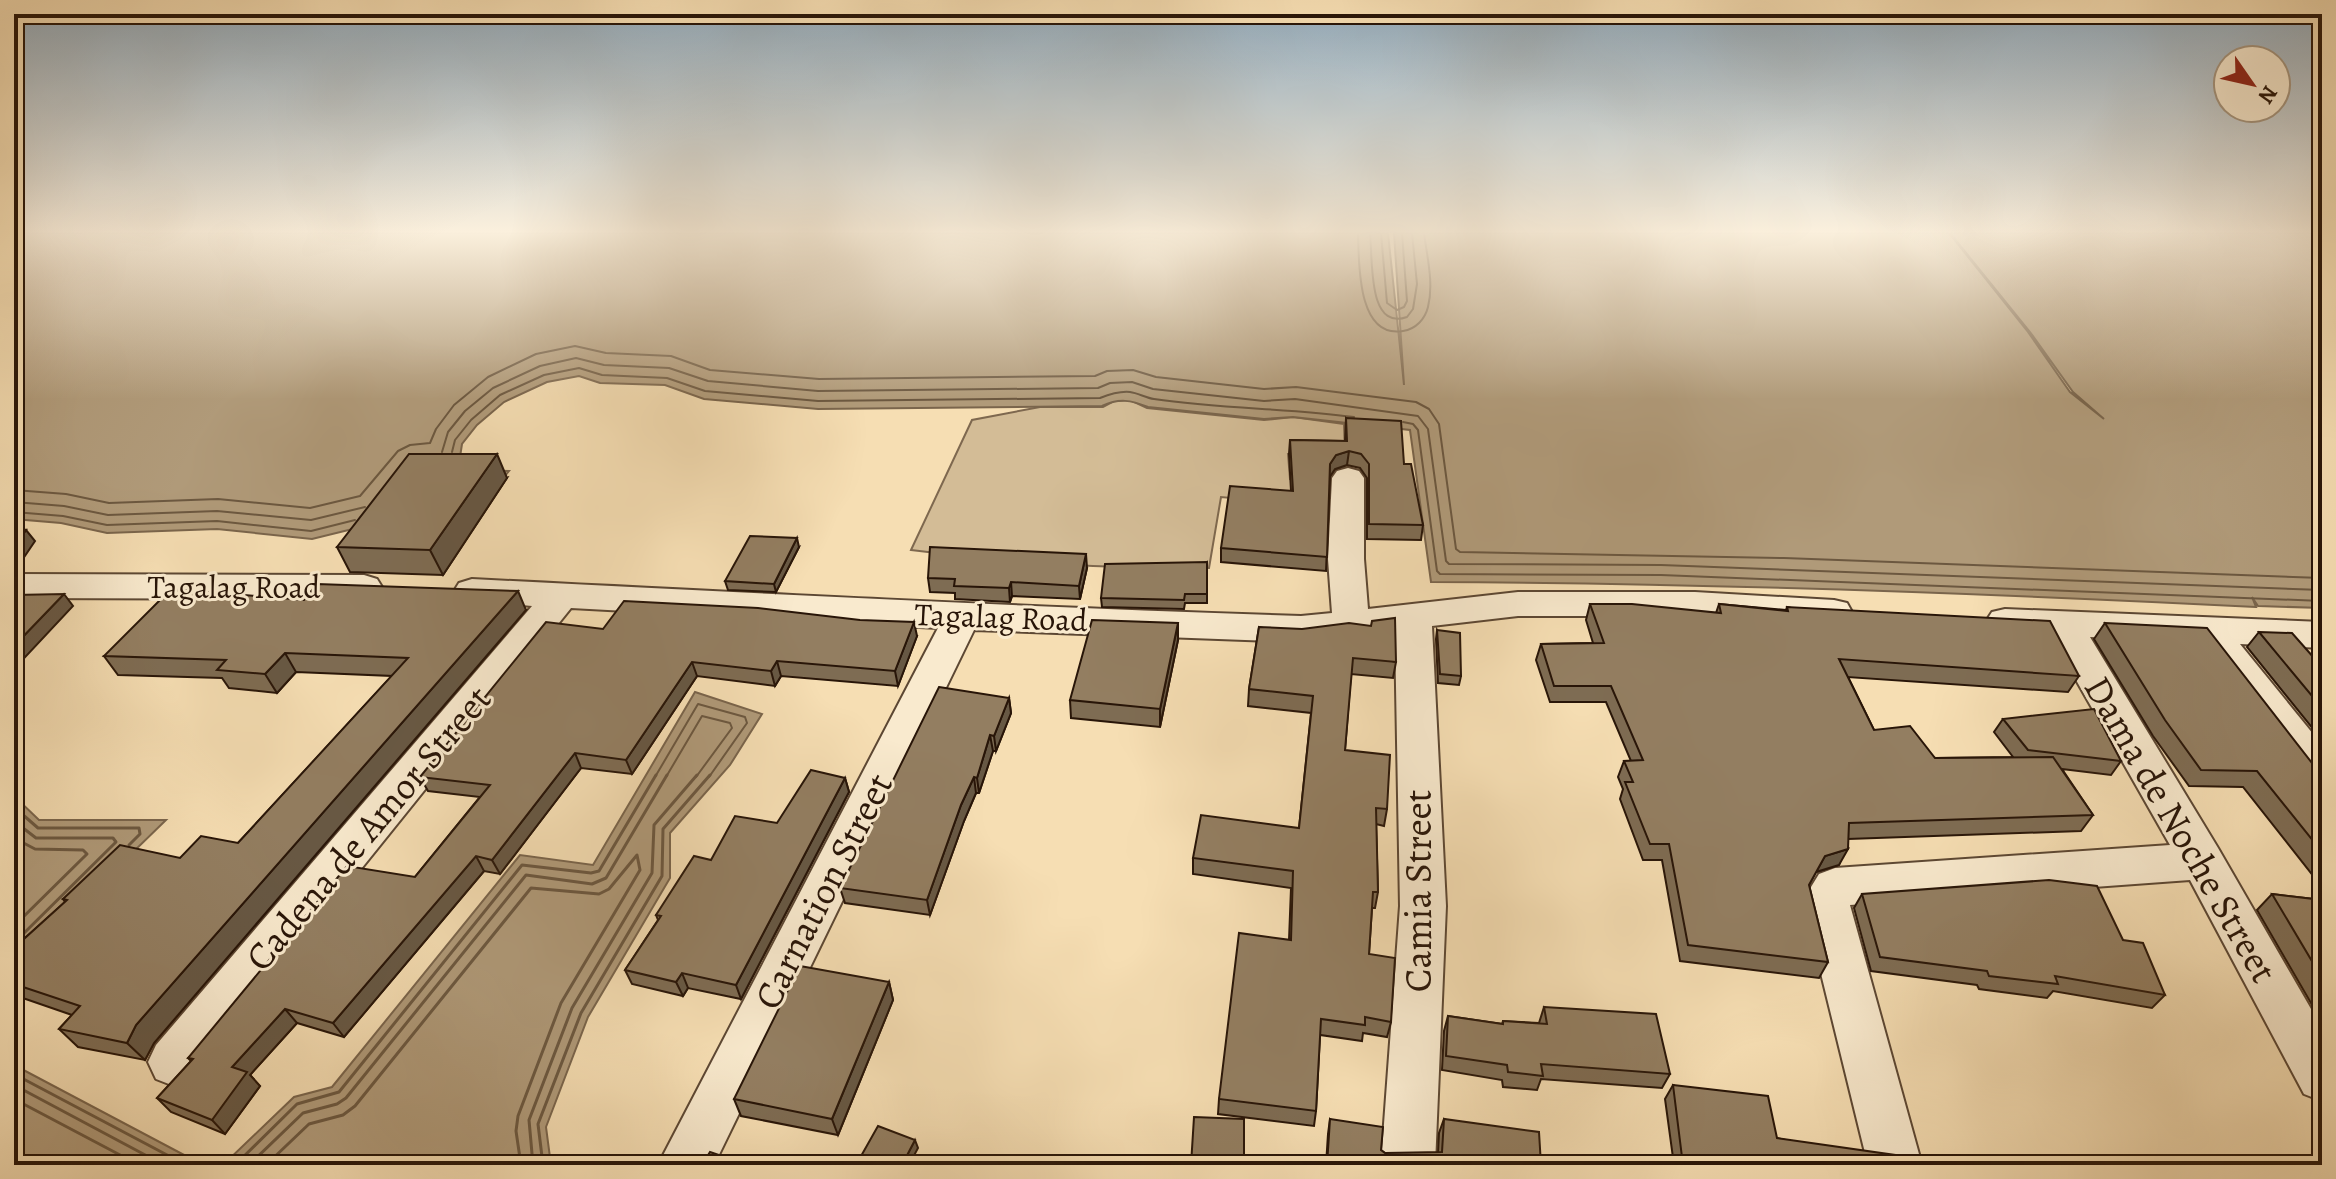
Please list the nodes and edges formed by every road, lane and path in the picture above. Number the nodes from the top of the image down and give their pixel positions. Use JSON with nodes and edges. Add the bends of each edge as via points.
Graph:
{"nodes":[{"id":1,"x":1348,"y":478,"type":"dead end"},
{"id":2,"x":14,"y":586,"type":"edge"},
{"id":3,"x":395,"y":588,"type":"edge"},
{"id":4,"x":437,"y":590,"type":"edge"},
{"id":5,"x":562,"y":595,"type":"junction"},
{"id":6,"x":1864,"y":613,"type":"edge"},
{"id":7,"x":1413,"y":616,"type":"junction"},
{"id":8,"x":962,"y":617,"type":"junction"},
{"id":9,"x":1971,"y":619,"type":"edge"},
{"id":10,"x":2063,"y":624,"type":"junction"},
{"id":11,"x":1351,"y":625,"type":"junction"},
{"id":12,"x":2210,"y":632,"type":"junction"},
{"id":13,"x":2322,"y":635,"type":"edge"},
{"id":14,"x":2322,"y":775,"type":"edge"},
{"id":15,"x":2202,"y":861,"type":"junction"},
{"id":16,"x":174,"y":1062,"type":"dead end"},
{"id":17,"x":2322,"y":1077,"type":"edge"},
{"id":18,"x":685,"y":1165,"type":"edge"},
{"id":19,"x":1408,"y":1165,"type":"edge"},
{"id":20,"x":1895,"y":1165,"type":"edge"}],
"edges":[{"from":1,"to":11,"type":"street"},
{"from":2,"to":3,"type":"street","name":"Tagalag Road"},
{"from":4,"to":5,"type":"street","name":"Tagalag Road"},
{"from":5,"to":8,"type":"street","name":"Tagalag Road"},
{"from":5,"to":16,"type":"street","name":"Cadena de Amor Street"},
{"from":6,"to":7,"type":"street","name":"Tagalag Road","via":[[1695,604],[1518,604]]},
{"from":7,"to":11,"type":"street","name":"Tagalag Road"},
{"from":7,"to":19,"type":"street","name":"Camia Street","via":[[1423,906]]},
{"from":8,"to":11,"type":"street","name":"Tagalag Road","via":[[1301,629]]},
{"from":8,"to":18,"type":"street","name":"Carnation Street"},
{"from":9,"to":10,"type":"street"},
{"from":10,"to":12,"type":"street"},
{"from":10,"to":15,"type":"street","name":"Dama de Noche Street"},
{"from":12,"to":13,"type":"street"},
{"from":12,"to":14,"type":"street"},
{"from":15,"to":17,"type":"street","name":"Dama de Noche Street"},
{"from":15,"to":20,"type":"street","via":[[1835,887],[1826,900]]}]}
